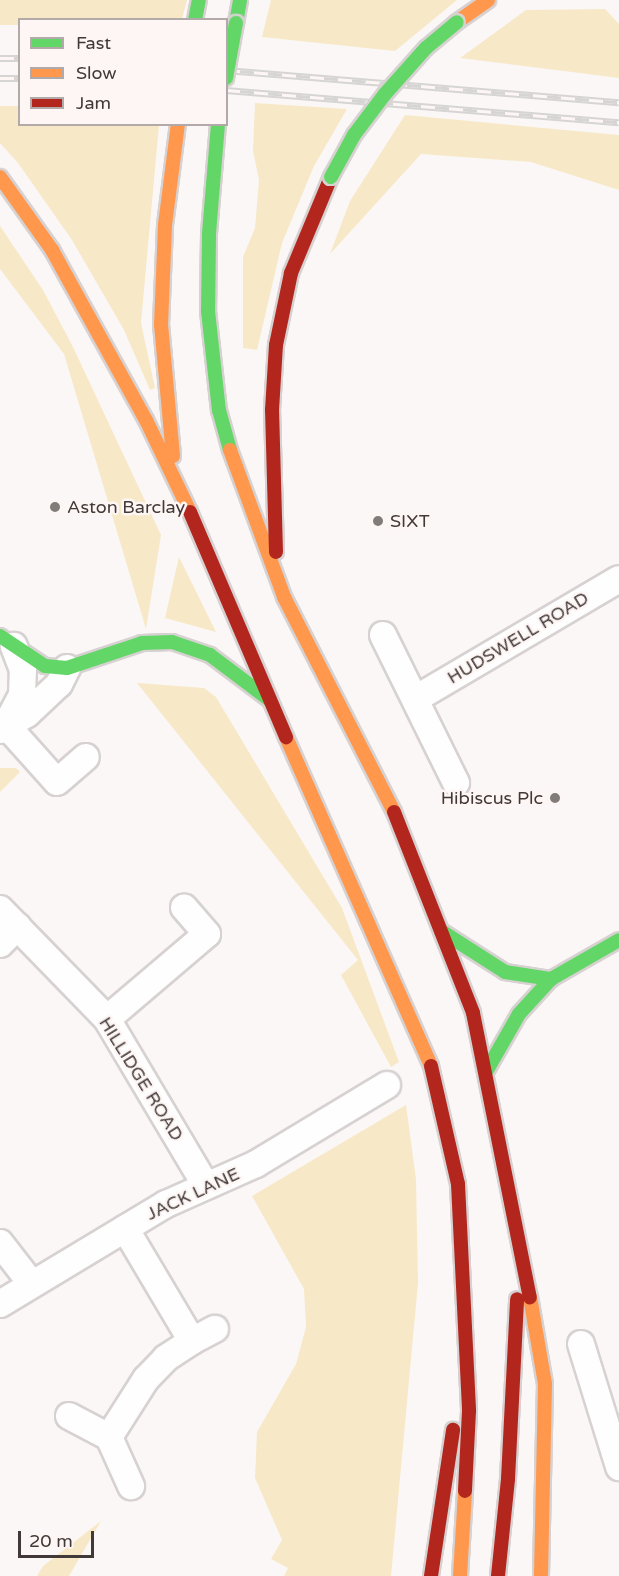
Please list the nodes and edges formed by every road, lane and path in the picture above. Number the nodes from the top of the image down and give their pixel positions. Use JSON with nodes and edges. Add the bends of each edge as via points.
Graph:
{"nodes":[{"id":1,"x":199,"y":0,"type":"edge"},
{"id":2,"x":240,"y":0,"type":"edge"},
{"id":3,"x":488,"y":0,"type":"edge"},
{"id":4,"x":195,"y":18,"type":"edge"},
{"id":5,"x":228,"y":67,"type":"edge"},
{"id":6,"x":178,"y":126,"type":"edge"},
{"id":7,"x":217,"y":130,"type":"edge"},
{"id":8,"x":0,"y":177,"type":"edge"},
{"id":9,"x":176,"y":488,"type":"junction"},
{"id":10,"x":619,"y":579,"type":"edge"},
{"id":11,"x":277,"y":580,"type":"junction"},
{"id":12,"x":383,"y":635,"type":"dead end"},
{"id":13,"x":7,"y":641,"type":"edge"},
{"id":14,"x":67,"y":668,"type":"junction"},
{"id":15,"x":417,"y":698,"type":"junction"},
{"id":16,"x":270,"y":700,"type":"junction"},
{"id":17,"x":3,"y":728,"type":"edge"},
{"id":18,"x":86,"y":757,"type":"dead end"},
{"id":19,"x":456,"y":783,"type":"dead end"},
{"id":20,"x":184,"y":908,"type":"dead end"},
{"id":21,"x":0,"y":909,"type":"edge"},
{"id":22,"x":441,"y":931,"type":"junction"},
{"id":23,"x":9,"y":935,"type":"edge"},
{"id":24,"x":619,"y":940,"type":"edge"},
{"id":25,"x":551,"y":979,"type":"junction"},
{"id":26,"x":107,"y":1019,"type":"junction"},
{"id":27,"x":487,"y":1070,"type":"junction"},
{"id":28,"x":387,"y":1085,"type":"dead end"},
{"id":29,"x":206,"y":1186,"type":"junction"},
{"id":30,"x":125,"y":1228,"type":"junction"},
{"id":31,"x":519,"y":1232,"type":"junction"},
{"id":32,"x":0,"y":1244,"type":"edge"},
{"id":33,"x":32,"y":1283,"type":"junction"},
{"id":34,"x":0,"y":1304,"type":"edge"},
{"id":35,"x":215,"y":1329,"type":"dead end"},
{"id":36,"x":192,"y":1341,"type":"junction"},
{"id":37,"x":581,"y":1344,"type":"dead end"},
{"id":38,"x":466,"y":1371,"type":"junction"},
{"id":39,"x":69,"y":1416,"type":"dead end"},
{"id":40,"x":109,"y":1437,"type":"junction"},
{"id":41,"x":619,"y":1467,"type":"edge"},
{"id":42,"x":131,"y":1486,"type":"dead end"},
{"id":43,"x":431,"y":1576,"type":"edge"},
{"id":44,"x":459,"y":1576,"type":"edge"},
{"id":45,"x":498,"y":1576,"type":"edge"},
{"id":46,"x":541,"y":1576,"type":"edge"}],
"edges":[{"from":1,"to":4,"type":"main road"},
{"from":2,"to":5,"type":"main road","bridge":true},
{"from":3,"to":11,"type":"main road","bridge":true,"via":[[426,48],[354,135],[331,177],[291,273],[276,345],[272,421]]},
{"from":6,"to":9,"type":"main road","via":[[165,225],[161,325]]},
{"from":7,"to":11,"type":"main road","via":[[209,234],[211,359],[219,410],[238,481]]},
{"from":8,"to":9,"type":"main road","via":[[52,250],[147,420]]},
{"from":9,"to":16,"type":"main road","via":[[218,571]]},
{"from":10,"to":15,"type":"street","name":"HUDSWELL ROAD"},
{"from":11,"to":22,"type":"main road","via":[[386,792]]},
{"from":12,"to":15,"type":"street"},
{"from":13,"to":14,"type":"main road","via":[[45,666]]},
{"from":13,"to":17,"type":"street","via":[[23,670],[22,695]]},
{"from":14,"to":16,"type":"main road","via":[[142,643],[172,642],[210,655]]},
{"from":14,"to":17,"type":"street","via":[[59,684],[27,714]]},
{"from":15,"to":19,"type":"street"},
{"from":16,"to":38,"type":"main road","via":[[428,1052],[458,1184]]},
{"from":17,"to":18,"type":"street","via":[[57,782]]},
{"from":20,"to":26,"type":"street","via":[[207,934]]},
{"from":21,"to":23,"type":"street","name":"HILLIDGE ROAD"},
{"from":22,"to":25,"type":"main road","via":[[505,972]]},
{"from":22,"to":27,"type":"main road","via":[[473,1014]]},
{"from":23,"to":26,"type":"street","name":"HILLIDGE ROAD"},
{"from":24,"to":25,"type":"main road"},
{"from":25,"to":27,"type":"main road","via":[[519,1014]]},
{"from":26,"to":29,"type":"street","name":"HILLIDGE ROAD"},
{"from":27,"to":31,"type":"main road"},
{"from":28,"to":29,"type":"street","name":"JACK LANE","via":[[256,1164]]},
{"from":29,"to":30,"type":"street","name":"JACK LANE"},
{"from":30,"to":33,"type":"street","name":"JACK LANE"},
{"from":30,"to":36,"type":"street"},
{"from":31,"to":45,"type":"main road","via":[[514,1383]]},
{"from":31,"to":46,"type":"main road","via":[[545,1384]]},
{"from":32,"to":33,"type":"street"},
{"from":33,"to":34,"type":"street","name":"JACK LANE"},
{"from":35,"to":36,"type":"street"},
{"from":36,"to":40,"type":"street","via":[[166,1358],[146,1379]]},
{"from":37,"to":41,"type":"street"},
{"from":38,"to":43,"type":"main road","via":[[442,1485]]},
{"from":38,"to":44,"type":"main road","via":[[467,1483]]},
{"from":39,"to":40,"type":"street"},
{"from":40,"to":42,"type":"street"}]}
